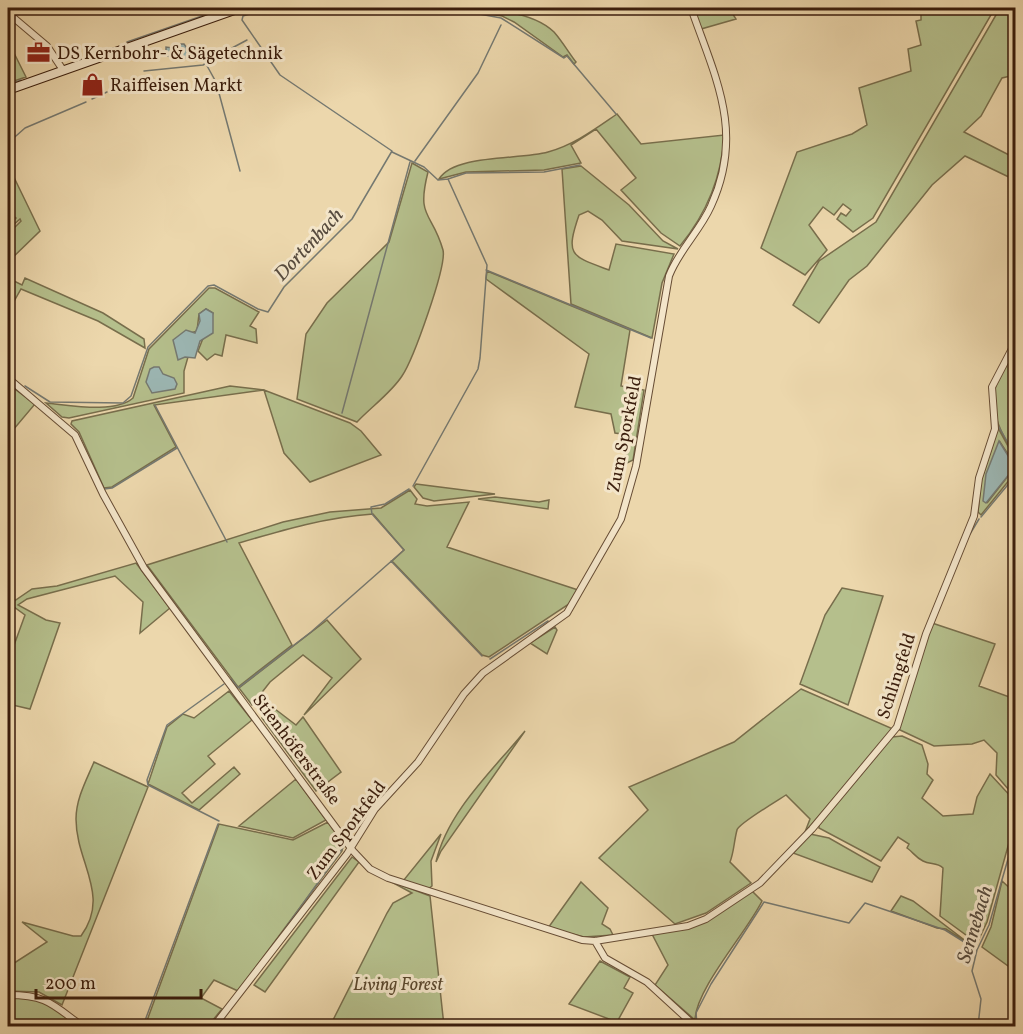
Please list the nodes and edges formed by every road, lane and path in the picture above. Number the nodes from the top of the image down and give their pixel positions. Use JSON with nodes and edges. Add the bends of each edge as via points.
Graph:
{"nodes":[{"id":1,"x":240,"y":8,"type":"edge"},
{"id":2,"x":691,"y":8,"type":"edge"},
{"id":3,"x":8,"y":13,"type":"edge"},
{"id":4,"x":63,"y":70,"type":"junction"},
{"id":5,"x":8,"y":90,"type":"edge"},
{"id":6,"x":1016,"y":341,"type":"edge"},
{"id":7,"x":8,"y":378,"type":"edge"},
{"id":8,"x":351,"y":846,"type":"junction"},
{"id":9,"x":595,"y":941,"type":"junction"},
{"id":10,"x":8,"y":995,"type":"edge"},
{"id":11,"x":82,"y":1026,"type":"edge"},
{"id":12,"x":214,"y":1026,"type":"edge"},
{"id":13,"x":695,"y":1026,"type":"edge"}],
"edges":[{"from":1,"to":4,"type":"street"},
{"from":2,"to":8,"type":"street","name":"Zum Sporkfeld","via":[[724,107],[728,146],[711,206],[669,276],[636,466],[621,519],[567,613],[473,683],[432,744],[375,809]]},
{"from":3,"to":4,"type":"street","via":[[48,46]]},
{"from":4,"to":5,"type":"street"},
{"from":6,"to":9,"type":"street","name":"Schlingfeld","via":[[992,387],[995,429],[979,478],[974,516],[926,634],[894,731],[812,829],[760,883],[706,919],[688,926]]},
{"from":7,"to":8,"type":"street","name":"Stienhöferstraße","via":[[75,435],[144,568]]},
{"from":8,"to":9,"type":"street","name":"Stienhöferstraße","via":[[370,869],[388,878],[566,936]]},
{"from":8,"to":12,"type":"street","name":"Zum Sporkfeld"},
{"from":9,"to":13,"type":"street","via":[[605,958],[647,982]]},
{"from":10,"to":11,"type":"street","via":[[46,999]]}]}
